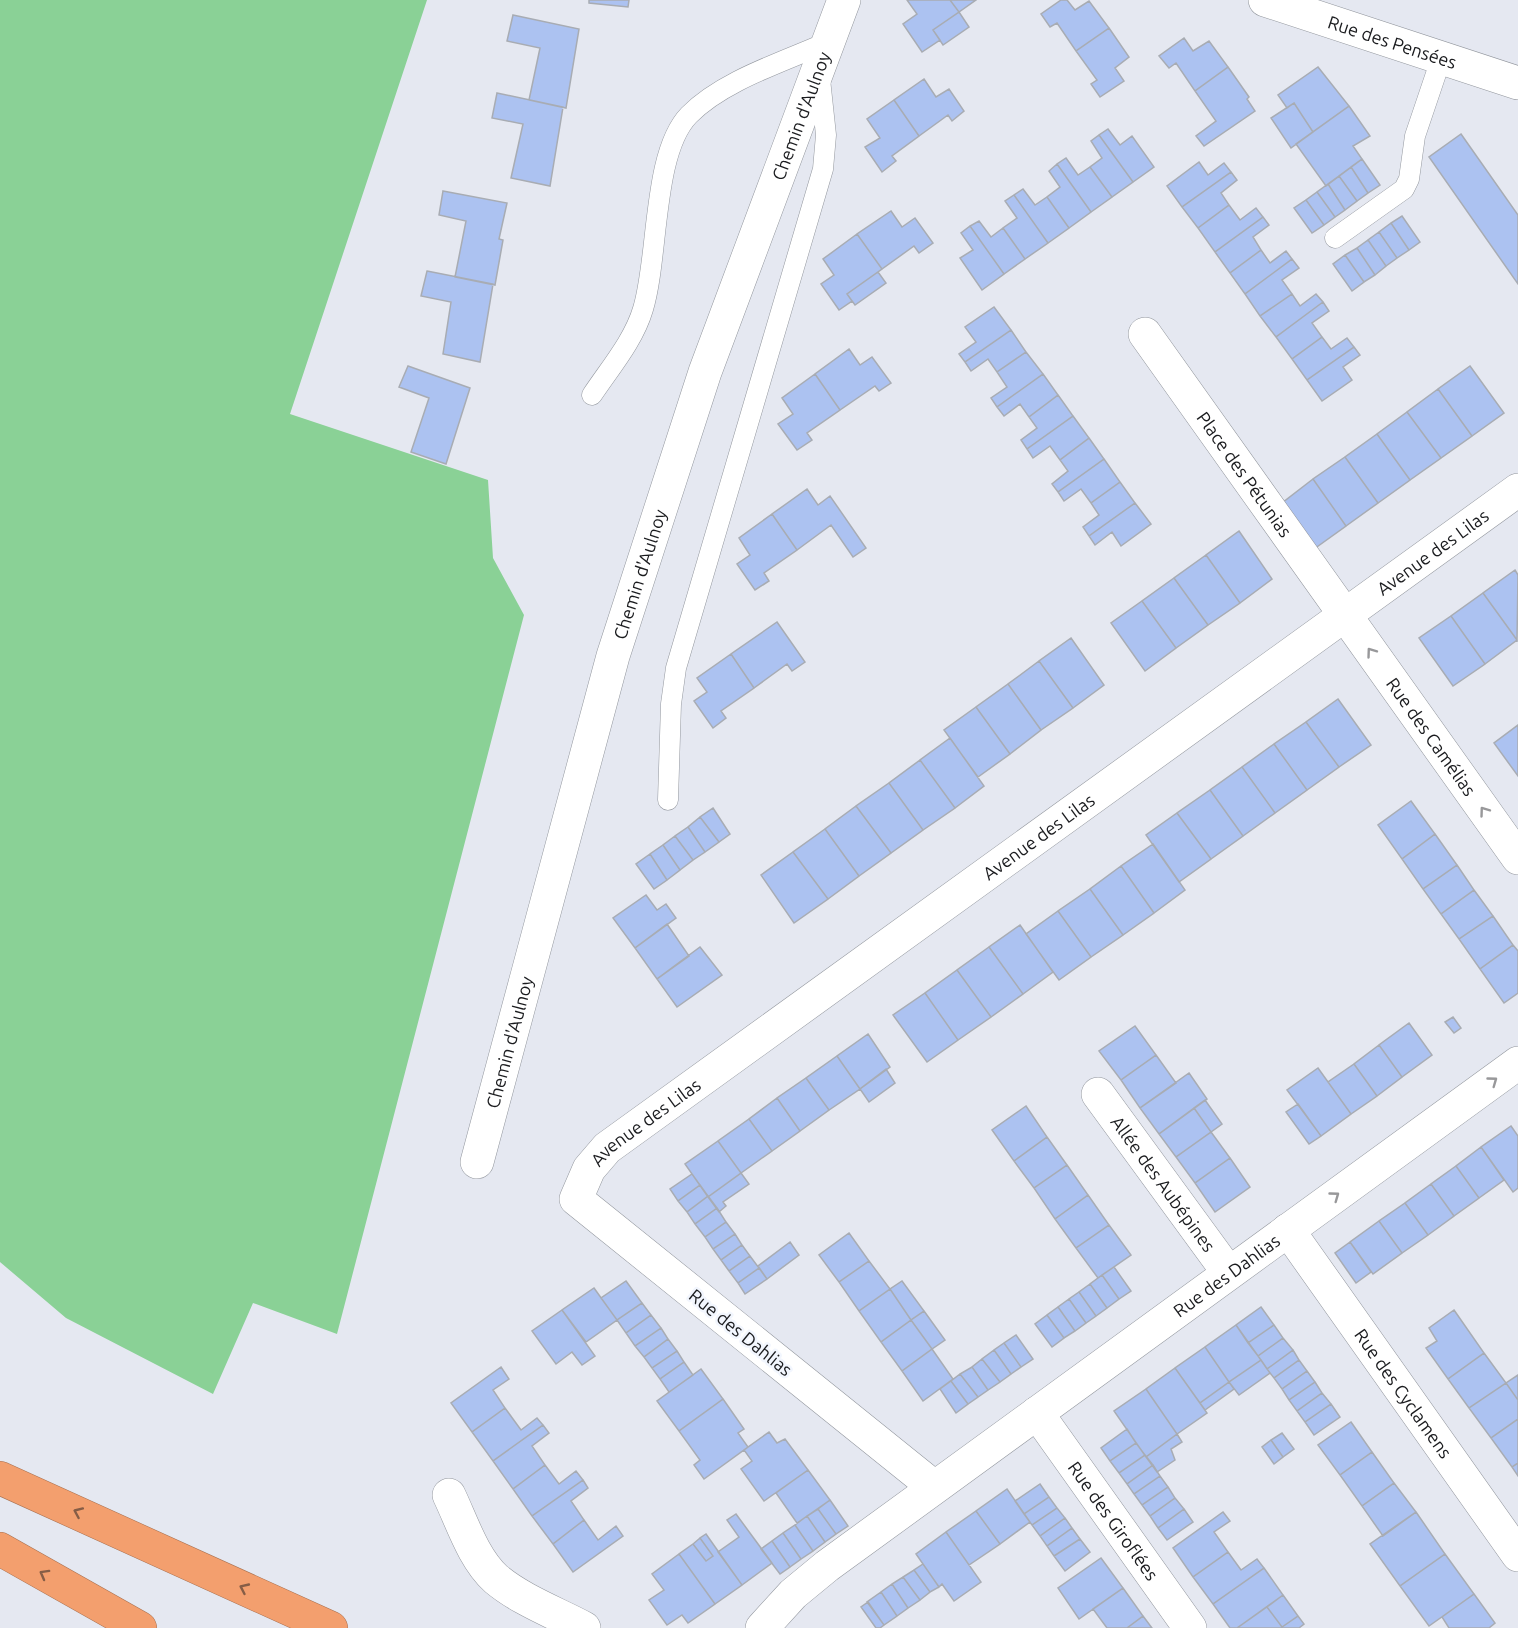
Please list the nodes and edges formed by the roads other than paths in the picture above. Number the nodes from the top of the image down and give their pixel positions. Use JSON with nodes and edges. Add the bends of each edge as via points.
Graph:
{"nodes":[{"id":1,"x":844,"y":0,"type":"edge"},
{"id":2,"x":1265,"y":0,"type":"edge"},
{"id":3,"x":825,"y":56,"type":"junction"},
{"id":4,"x":1441,"y":58,"type":"junction"},
{"id":5,"x":1518,"y":83,"type":"edge"},
{"id":6,"x":1335,"y":238,"type":"dead end"},
{"id":7,"x":1145,"y":334,"type":"dead end"},
{"id":8,"x":592,"y":395,"type":"dead end"},
{"id":9,"x":1518,"y":490,"type":"edge"},
{"id":10,"x":1344,"y":614,"type":"junction"},
{"id":11,"x":668,"y":800,"type":"dead end"},
{"id":12,"x":1518,"y":858,"type":"edge"},
{"id":13,"x":1518,"y":1063,"type":"edge"},
{"id":14,"x":1098,"y":1094,"type":"dead end"},
{"id":15,"x":477,"y":1162,"type":"dead end"},
{"id":16,"x":576,"y":1199,"type":"joint"},
{"id":17,"x":1288,"y":1230,"type":"junction"},
{"id":18,"x":1228,"y":1272,"type":"junction"},
{"id":19,"x":1037,"y":1413,"type":"junction"},
{"id":20,"x":0,"y":1478,"type":"edge"},
{"id":21,"x":934,"y":1487,"type":"junction"},
{"id":22,"x":449,"y":1495,"type":"dead end"},
{"id":23,"x":0,"y":1549,"type":"edge"},
{"id":24,"x":1518,"y":1555,"type":"edge"},
{"id":25,"x":140,"y":1628,"type":"edge"},
{"id":26,"x":332,"y":1628,"type":"edge"},
{"id":27,"x":584,"y":1628,"type":"edge"},
{"id":28,"x":762,"y":1628,"type":"edge"},
{"id":29,"x":1190,"y":1628,"type":"edge"}],
"edges":[{"from":1,"to":3,"type":"street","name":"Chemin d'Aulnoy"},
{"from":2,"to":4,"type":"street","name":"Rue des Pensées"},
{"from":3,"to":8,"type":"lane","via":[[714,94],[679,128],[667,162],[644,308],[629,339]]},
{"from":3,"to":11,"type":"lane","via":[[823,170],[676,668]]},
{"from":3,"to":15,"type":"street","name":"Chemin d'Aulnoy","via":[[705,372],[613,656]]},
{"from":4,"to":5,"type":"street","name":"Rue des Pensées"},
{"from":4,"to":6,"type":"lane","via":[[1415,136],[1404,189]]},
{"from":7,"to":10,"type":"street","name":"Place des Pétunias"},
{"from":9,"to":10,"type":"street","name":"Avenue des Lilas"},
{"from":12,"to":10,"type":"street","name":"Rue des Camélias","one_way":true},
{"from":10,"to":16,"type":"street","name":"Avenue des Lilas","via":[[608,1148],[589,1169]]},
{"from":17,"to":13,"type":"street","name":"Rue des Dahlias","one_way":true},
{"from":14,"to":18,"type":"street","name":"Allée des Aubépines"},
{"from":16,"to":21,"type":"street","name":"Rue des Dahlias"},
{"from":17,"to":18,"type":"street","name":"Rue des Dahlias"},
{"from":17,"to":24,"type":"street","name":"Rue des Cyclamens"},
{"from":18,"to":19,"type":"street","name":"Rue des Dahlias"},
{"from":19,"to":21,"type":"street","name":"Rue des Dahlias"},
{"from":19,"to":29,"type":"street","name":"Rue des Giroflées"},
{"from":26,"to":20,"type":"highway","one_way":true},
{"from":21,"to":28,"type":"street","name":"Rue des Dahlias","via":[[809,1580]]},
{"from":22,"to":27,"type":"street","via":[[473,1545],[495,1578],[512,1591]]},
{"from":25,"to":23,"type":"highway","one_way":true}]}
